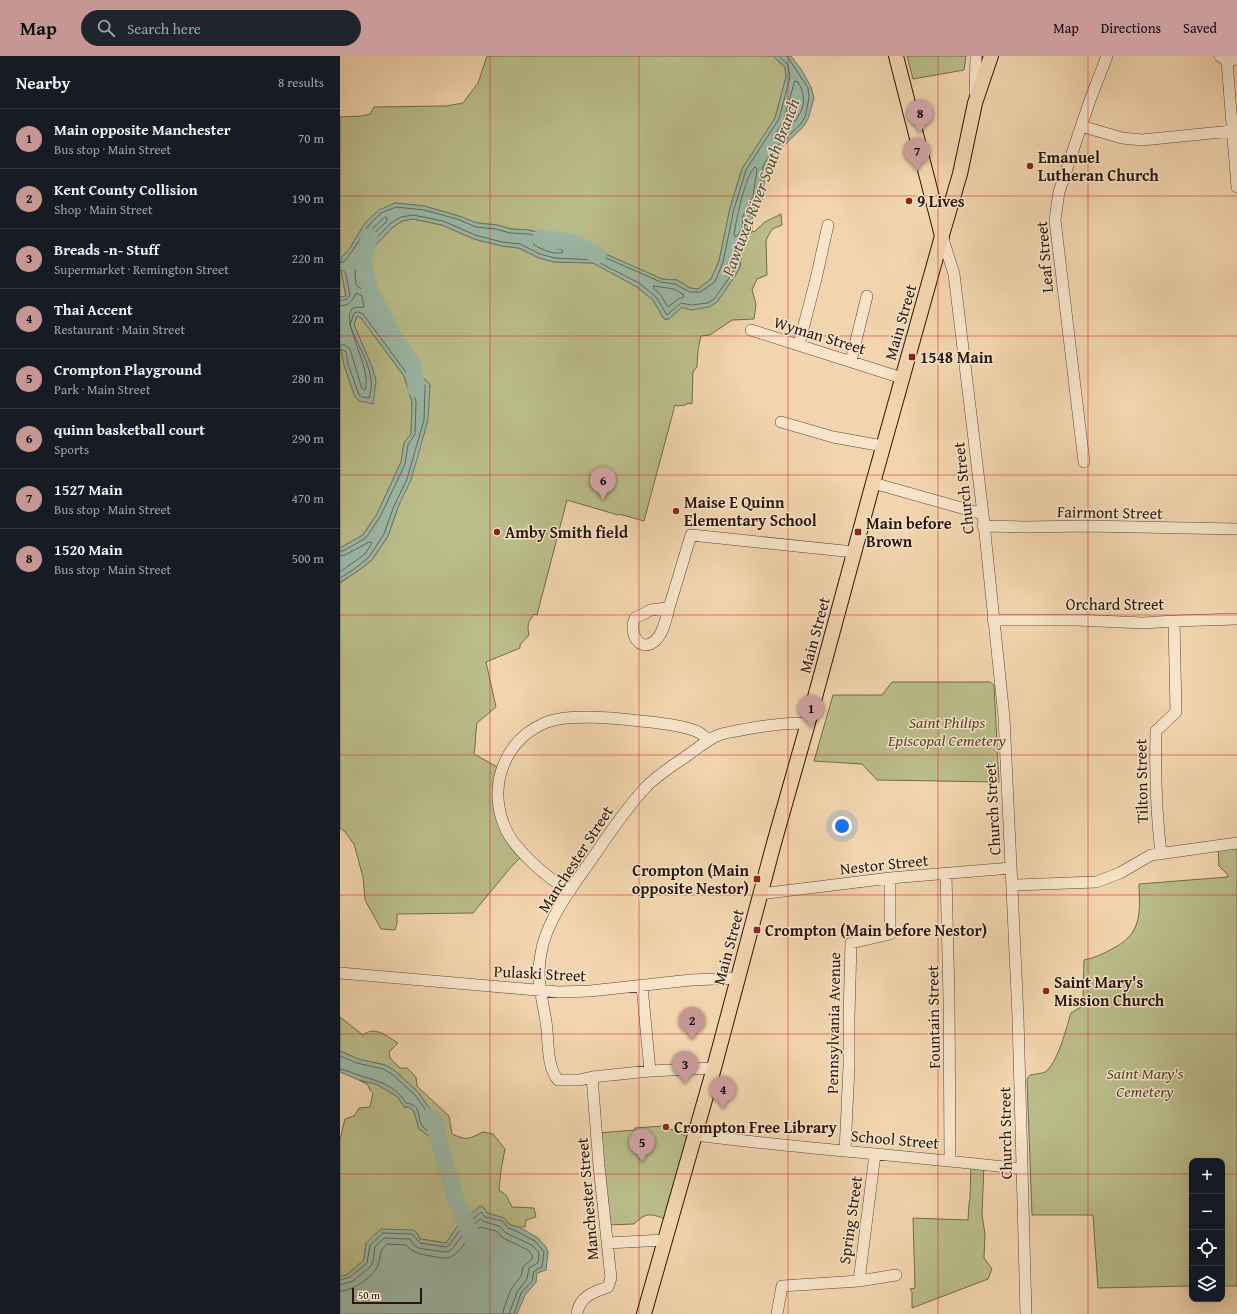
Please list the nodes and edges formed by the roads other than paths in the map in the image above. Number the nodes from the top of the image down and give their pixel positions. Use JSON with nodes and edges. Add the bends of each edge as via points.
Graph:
{"nodes":[{"id":1,"x":896,"y":56,"type":"edge"},
{"id":2,"x":976,"y":56,"type":"edge"},
{"id":3,"x":991,"y":56,"type":"edge"},
{"id":4,"x":1107,"y":56,"type":"edge"},
{"id":5,"x":1228,"y":59,"type":"edge"},
{"id":6,"x":975,"y":103,"type":"junction"},
{"id":7,"x":1081,"y":126,"type":"junction"},
{"id":8,"x":1232,"y":131,"type":"junction"},
{"id":9,"x":1237,"y":187,"type":"edge"},
{"id":10,"x":828,"y":225,"type":"dead end"},
{"id":11,"x":942,"y":236,"type":"junction"},
{"id":12,"x":867,"y":296,"type":"dead end"},
{"id":13,"x":751,"y":330,"type":"dead end"},
{"id":14,"x":798,"y":344,"type":"junction"},
{"id":15,"x":851,"y":361,"type":"junction"},
{"id":16,"x":902,"y":378,"type":"junction"},
{"id":17,"x":781,"y":422,"type":"dead end"},
{"id":18,"x":883,"y":446,"type":"junction"},
{"id":19,"x":1084,"y":462,"type":"dead end"},
{"id":20,"x":873,"y":483,"type":"junction"},
{"id":21,"x":983,"y":514,"type":"junction"},
{"id":22,"x":984,"y":526,"type":"junction"},
{"id":23,"x":1237,"y":529,"type":"edge"},
{"id":24,"x":854,"y":552,"type":"junction"},
{"id":25,"x":669,"y":608,"type":"dead end"},
{"id":26,"x":1237,"y":619,"type":"edge"},
{"id":27,"x":993,"y":620,"type":"junction"},
{"id":28,"x":1174,"y":621,"type":"junction"},
{"id":29,"x":808,"y":723,"type":"junction"},
{"id":30,"x":709,"y":740,"type":"junction"},
{"id":31,"x":1237,"y":843,"type":"edge"},
{"id":32,"x":1161,"y":853,"type":"junction"},
{"id":33,"x":1011,"y":868,"type":"junction"},
{"id":34,"x":946,"y":874,"type":"junction"},
{"id":35,"x":890,"y":878,"type":"junction"},
{"id":36,"x":1013,"y":885,"type":"junction"},
{"id":37,"x":570,"y":891,"type":"junction"},
{"id":38,"x":760,"y":894,"type":"junction"},
{"id":39,"x":340,"y":972,"type":"edge"},
{"id":40,"x":738,"y":978,"type":"junction"},
{"id":41,"x":642,"y":986,"type":"junction"},
{"id":42,"x":540,"y":991,"type":"junction"},
{"id":43,"x":714,"y":1068,"type":"junction"},
{"id":44,"x":650,"y":1071,"type":"junction"},
{"id":45,"x":592,"y":1077,"type":"junction"},
{"id":46,"x":695,"y":1135,"type":"junction"},
{"id":47,"x":845,"y":1151,"type":"junction"},
{"id":48,"x":875,"y":1154,"type":"junction"},
{"id":49,"x":950,"y":1160,"type":"junction"},
{"id":50,"x":1022,"y":1168,"type":"junction"},
{"id":51,"x":666,"y":1240,"type":"junction"},
{"id":52,"x":607,"y":1243,"type":"junction"},
{"id":53,"x":896,"y":1275,"type":"dead end"},
{"id":54,"x":858,"y":1281,"type":"junction"},
{"id":55,"x":577,"y":1314,"type":"edge"},
{"id":56,"x":644,"y":1314,"type":"edge"},
{"id":57,"x":777,"y":1314,"type":"edge"},
{"id":58,"x":1026,"y":1314,"type":"edge"}],
"edges":[{"from":1,"to":11,"type":"main road"},
{"from":2,"to":6,"type":"street"},
{"from":3,"to":6,"type":"main road","name":"Main Street"},
{"from":4,"to":7,"type":"street","name":"Leaf Street"},
{"from":5,"to":8,"type":"street"},
{"from":6,"to":11,"type":"main road","name":"Main Street","via":[[960,174]]},
{"from":7,"to":8,"type":"street","via":[[1122,138],[1142,140]]},
{"from":7,"to":19,"type":"street","name":"Leaf Street","via":[[1059,192],[1055,220]]},
{"from":8,"to":9,"type":"street"},
{"from":10,"to":14,"type":"street"},
{"from":11,"to":16,"type":"main road","name":"Main Street"},
{"from":11,"to":21,"type":"street","name":"Church Street","via":[[954,274]]},
{"from":12,"to":15,"type":"street"},
{"from":13,"to":14,"type":"street","name":"Wyman Street"},
{"from":14,"to":15,"type":"street","name":"Wyman Street"},
{"from":15,"to":16,"type":"street","name":"Wyman Street"},
{"from":16,"to":18,"type":"main road","name":"Main Street"},
{"from":17,"to":18,"type":"street","via":[[833,437]]},
{"from":18,"to":20,"type":"main road","name":"Main Street"},
{"from":20,"to":21,"type":"street"},
{"from":20,"to":24,"type":"main road","name":"Main Street"},
{"from":21,"to":22,"type":"street","name":"Church Street"},
{"from":22,"to":23,"type":"street","name":"Fairmont Street"},
{"from":22,"to":27,"type":"street","name":"Church Street"},
{"from":24,"to":25,"type":"street","via":[[691,535]]},
{"from":24,"to":29,"type":"main road","name":"Main Street"},
{"from":26,"to":28,"type":"street","name":"Orchard Street"},
{"from":27,"to":28,"type":"street","name":"Orchard Street","via":[[1143,623]]},
{"from":27,"to":33,"type":"street","name":"Church Street","via":[[1004,717]]},
{"from":28,"to":32,"type":"street","name":"Tilton Street","via":[[1176,712],[1156,731],[1155,783]]},
{"from":29,"to":30,"type":"street","name":"Manchester Street","via":[[758,727],[719,735]]},
{"from":29,"to":38,"type":"main road","name":"Main Street"},
{"from":30,"to":37,"type":"street","name":"Manchester Street","via":[[646,787],[612,829]]},
{"from":30,"to":37,"type":"street","via":[[699,732],[660,723],[605,718],[548,722],[519,739],[510,750],[501,774],[499,799],[504,826],[523,853],[556,883]]},
{"from":31,"to":32,"type":"street"},
{"from":32,"to":36,"type":"street","via":[[1151,855],[1120,873],[1096,882]]},
{"from":33,"to":34,"type":"street","name":"Nestor Street"},
{"from":33,"to":36,"type":"street","name":"Church Street"},
{"from":34,"to":35,"type":"street","name":"Nestor Street"},
{"from":34,"to":49,"type":"street","name":"Fountain Street"},
{"from":35,"to":38,"type":"street","name":"Nestor Street"},
{"from":35,"to":47,"type":"street","name":"Pennsylvania Avenue","via":[[890,934],[852,943]]},
{"from":36,"to":50,"type":"street","name":"Church Street"},
{"from":37,"to":42,"type":"street","name":"Manchester Street","via":[[547,933],[541,952],[538,973]]},
{"from":38,"to":40,"type":"main road","name":"Main Street"},
{"from":39,"to":42,"type":"street","name":"Pulaski Street"},
{"from":40,"to":41,"type":"street","name":"Pulaski Street"},
{"from":40,"to":43,"type":"main road","name":"Main Street"},
{"from":41,"to":42,"type":"street","name":"Pulaski Street","via":[[590,992]]},
{"from":41,"to":44,"type":"street"},
{"from":42,"to":45,"type":"street","name":"Manchester Street","via":[[555,1077],[558,1080]]},
{"from":43,"to":44,"type":"street"},
{"from":43,"to":46,"type":"main road","name":"Main Street"},
{"from":44,"to":45,"type":"street"},
{"from":45,"to":52,"type":"street","name":"Manchester Street"},
{"from":46,"to":47,"type":"street","name":"School Street"},
{"from":46,"to":51,"type":"main road","name":"Main Street"},
{"from":47,"to":48,"type":"street","name":"School Street"},
{"from":48,"to":49,"type":"street","name":"School Street"},
{"from":48,"to":54,"type":"street","name":"Spring Street"},
{"from":49,"to":50,"type":"street","name":"School Street"},
{"from":50,"to":58,"type":"street","name":"Church Street"},
{"from":51,"to":52,"type":"street"},
{"from":51,"to":56,"type":"main road","name":"Main Street"},
{"from":52,"to":55,"type":"street","name":"Manchester Street","via":[[611,1278],[608,1287],[587,1296],[580,1303]]},
{"from":53,"to":54,"type":"street"},
{"from":54,"to":57,"type":"street","name":"Spring Street","via":[[782,1286]]}]}
